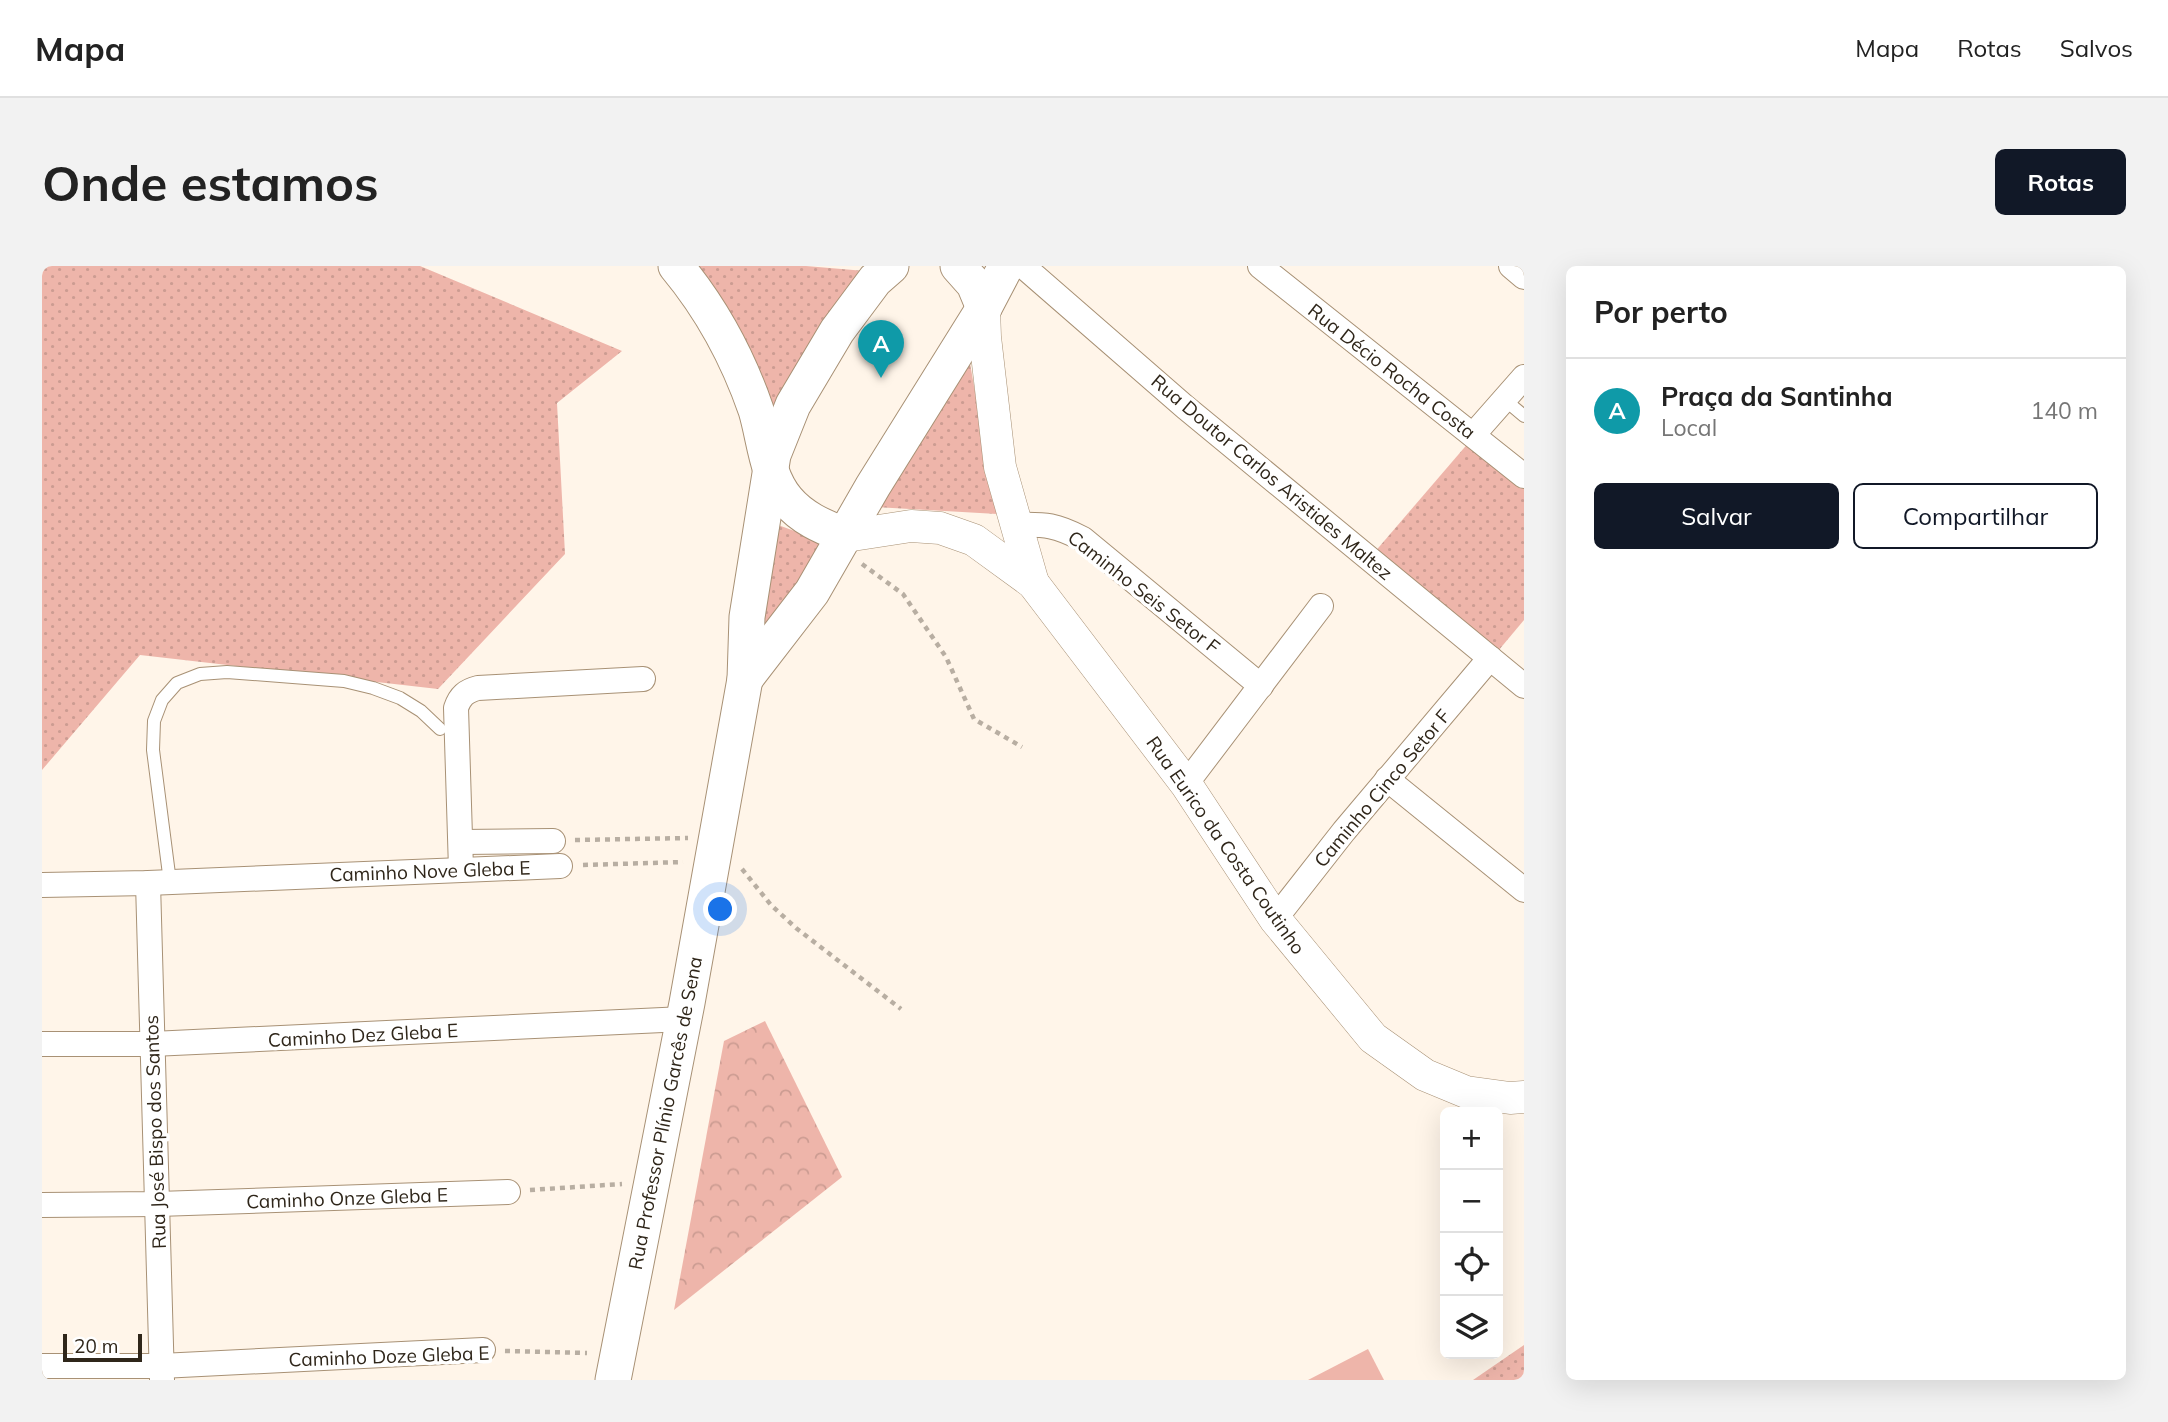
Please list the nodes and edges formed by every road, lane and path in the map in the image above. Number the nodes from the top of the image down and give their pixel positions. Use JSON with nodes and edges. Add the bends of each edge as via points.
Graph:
{"nodes":[{"id":1,"x":676,"y":266,"type":"edge"},
{"id":2,"x":891,"y":266,"type":"edge"},
{"id":3,"x":958,"y":266,"type":"edge"},
{"id":4,"x":1006,"y":266,"type":"edge"},
{"id":5,"x":1023,"y":266,"type":"edge"},
{"id":6,"x":1260,"y":266,"type":"edge"},
{"id":7,"x":1511,"y":266,"type":"edge"},
{"id":8,"x":1524,"y":276,"type":"edge"},
{"id":9,"x":984,"y":308,"type":"junction"},
{"id":10,"x":1524,"y":377,"type":"edge"},
{"id":11,"x":1504,"y":400,"type":"junction"},
{"id":12,"x":1524,"y":416,"type":"edge"},
{"id":13,"x":1473,"y":435,"type":"junction"},
{"id":14,"x":772,"y":472,"type":"junction"},
{"id":15,"x":1524,"y":476,"type":"edge"},
{"id":16,"x":1016,"y":525,"type":"junction"},
{"id":17,"x":839,"y":547,"type":"junction"},
{"id":18,"x":1033,"y":583,"type":"junction"},
{"id":19,"x":1321,"y":606,"type":"dead end"},
{"id":20,"x":1490,"y":658,"type":"junction"},
{"id":21,"x":643,"y":679,"type":"dead end"},
{"id":22,"x":745,"y":680,"type":"junction"},
{"id":23,"x":1261,"y":686,"type":"junction"},
{"id":24,"x":1524,"y":686,"type":"edge"},
{"id":25,"x":440,"y":729,"type":"dead end"},
{"id":26,"x":1022,"y":747,"type":"dead end"},
{"id":27,"x":1387,"y":779,"type":"junction"},
{"id":28,"x":1186,"y":784,"type":"junction"},
{"id":29,"x":553,"y":841,"type":"joint"},
{"id":30,"x":461,"y":842,"type":"junction"},
{"id":31,"x":714,"y":850,"type":"junction"},
{"id":32,"x":560,"y":866,"type":"joint"},
{"id":33,"x":461,"y":869,"type":"junction"},
{"id":34,"x":159,"y":883,"type":"junction"},
{"id":35,"x":42,"y":884,"type":"edge"},
{"id":36,"x":1524,"y":890,"type":"edge"},
{"id":37,"x":1275,"y":919,"type":"junction"},
{"id":38,"x":901,"y":1009,"type":"dead end"},
{"id":39,"x":684,"y":1018,"type":"junction"},
{"id":40,"x":42,"y":1044,"type":"edge"},
{"id":41,"x":152,"y":1044,"type":"junction"},
{"id":42,"x":1524,"y":1097,"type":"edge"},
{"id":43,"x":653,"y":1182,"type":"junction"},
{"id":44,"x":508,"y":1192,"type":"joint"},
{"id":45,"x":158,"y":1204,"type":"junction"},
{"id":46,"x":42,"y":1205,"type":"edge"},
{"id":47,"x":483,"y":1350,"type":"joint"},
{"id":48,"x":42,"y":1366,"type":"edge"},
{"id":49,"x":615,"y":1367,"type":"edge"},
{"id":50,"x":161,"y":1373,"type":"edge"}],
"edges":[{"from":1,"to":14,"type":"main road","name":"Rua Professor Plínio Garcês de Sena","via":[[712,315],[738,364]]},
{"from":2,"to":14,"type":"main road","name":"Rua Professor Plínio Garcês de Sena","via":[[837,331],[793,405],[773,455]]},
{"from":3,"to":9,"type":"main road","via":[[974,284]]},
{"from":4,"to":9,"type":"main road"},
{"from":5,"to":20,"type":"street","name":"Rua Doutor Carlos Aristides Maltez","via":[[1185,407]]},
{"from":6,"to":13,"type":"street","name":"Rua Décio Rocha Costa"},
{"from":7,"to":8,"type":"street"},
{"from":9,"to":16,"type":"street","name":"Rua Eurico da Costa Coutinho","via":[[1000,467]]},
{"from":9,"to":17,"type":"main road","name":"Rua Professor Plínio Garcês de Sena"},
{"from":10,"to":11,"type":"street"},
{"from":11,"to":12,"type":"lane"},
{"from":11,"to":13,"type":"street"},
{"from":13,"to":15,"type":"street","name":"Rua Décio Rocha Costa"},
{"from":14,"to":17,"type":"main road","name":"Rua Professor Plínio Garcês de Sena","via":[[786,498]]},
{"from":14,"to":22,"type":"main road","name":"Rua Professor Plínio Garcês de Sena","via":[[750,594]]},
{"from":16,"to":18,"type":"street","name":"Rua Eurico da Costa Coutinho"},
{"from":16,"to":23,"type":"street","name":"Caminho Seis Setor F","via":[[1047,524],[1083,539]]},
{"from":17,"to":18,"type":"street","name":"Rua Eurico da Costa Coutinho","via":[[911,526],[940,528],[974,540]]},
{"from":17,"to":22,"type":"main road","name":"Rua Professor Plínio Garcês de Sena","via":[[812,592]]},
{"from":17,"to":26,"type":"path","via":[[903,594],[946,657],[974,719]]},
{"from":18,"to":28,"type":"street","name":"Rua Eurico da Costa Coutinho"},
{"from":19,"to":23,"type":"street"},
{"from":20,"to":24,"type":"street","name":"Rua Doutor Carlos Aristides Maltez"},
{"from":20,"to":27,"type":"street","name":"Caminho Cinco Setor F"},
{"from":21,"to":30,"type":"street","via":[[478,688],[463,695],[456,708]]},
{"from":22,"to":31,"type":"main road","name":"Rua Professor Plínio Garcês de Sena"},
{"from":23,"to":28,"type":"street"},
{"from":25,"to":34,"type":"lane","via":[[400,698],[344,681],[227,672],[200,674],[177,683],[162,700],[154,721]]},
{"from":27,"to":36,"type":"street"},
{"from":27,"to":37,"type":"street","name":"Caminho Cinco Setor F"},
{"from":28,"to":37,"type":"street","name":"Rua Eurico da Costa Coutinho"},
{"from":29,"to":30,"type":"street","name":"Caminho Nove Gleba E"},
{"from":29,"to":31,"type":"path","name":"Caminho Nove Gleba E"},
{"from":30,"to":33,"type":"street"},
{"from":31,"to":32,"type":"path"},
{"from":31,"to":38,"type":"path","via":[[788,921]]},
{"from":31,"to":39,"type":"main road","name":"Rua Professor Plínio Garcês de Sena"},
{"from":32,"to":33,"type":"street","name":"Caminho Nove Gleba E"},
{"from":33,"to":34,"type":"street","name":"Caminho Nove Gleba E"},
{"from":34,"to":35,"type":"street","name":"Caminho Nove Gleba E"},
{"from":34,"to":41,"type":"street","name":"Rua José Bispo dos Santos"},
{"from":37,"to":42,"type":"street","name":"Rua Eurico da Costa Coutinho","via":[[1373,1038],[1425,1075],[1466,1092]]},
{"from":39,"to":41,"type":"street","name":"Caminho Dez Gleba E"},
{"from":39,"to":43,"type":"main road","name":"Rua Professor Plínio Garcês de Sena"},
{"from":40,"to":41,"type":"street","name":"Caminho Dez Gleba E"},
{"from":41,"to":45,"type":"street","name":"Rua José Bispo dos Santos"},
{"from":43,"to":44,"type":"path"},
{"from":43,"to":49,"type":"main road","name":"Rua Professor Plínio Garcês de Sena"},
{"from":44,"to":45,"type":"street","name":"Caminho Onze Gleba E"},
{"from":45,"to":46,"type":"street","name":"Caminho Onze Gleba E"},
{"from":45,"to":50,"type":"street","name":"Rua José Bispo dos Santos"},
{"from":47,"to":49,"type":"path","name":"Caminho Doze Gleba E"},
{"from":47,"to":50,"type":"street","name":"Caminho Doze Gleba E"},
{"from":48,"to":50,"type":"street","name":"Caminho Doze Gleba E"}]}
